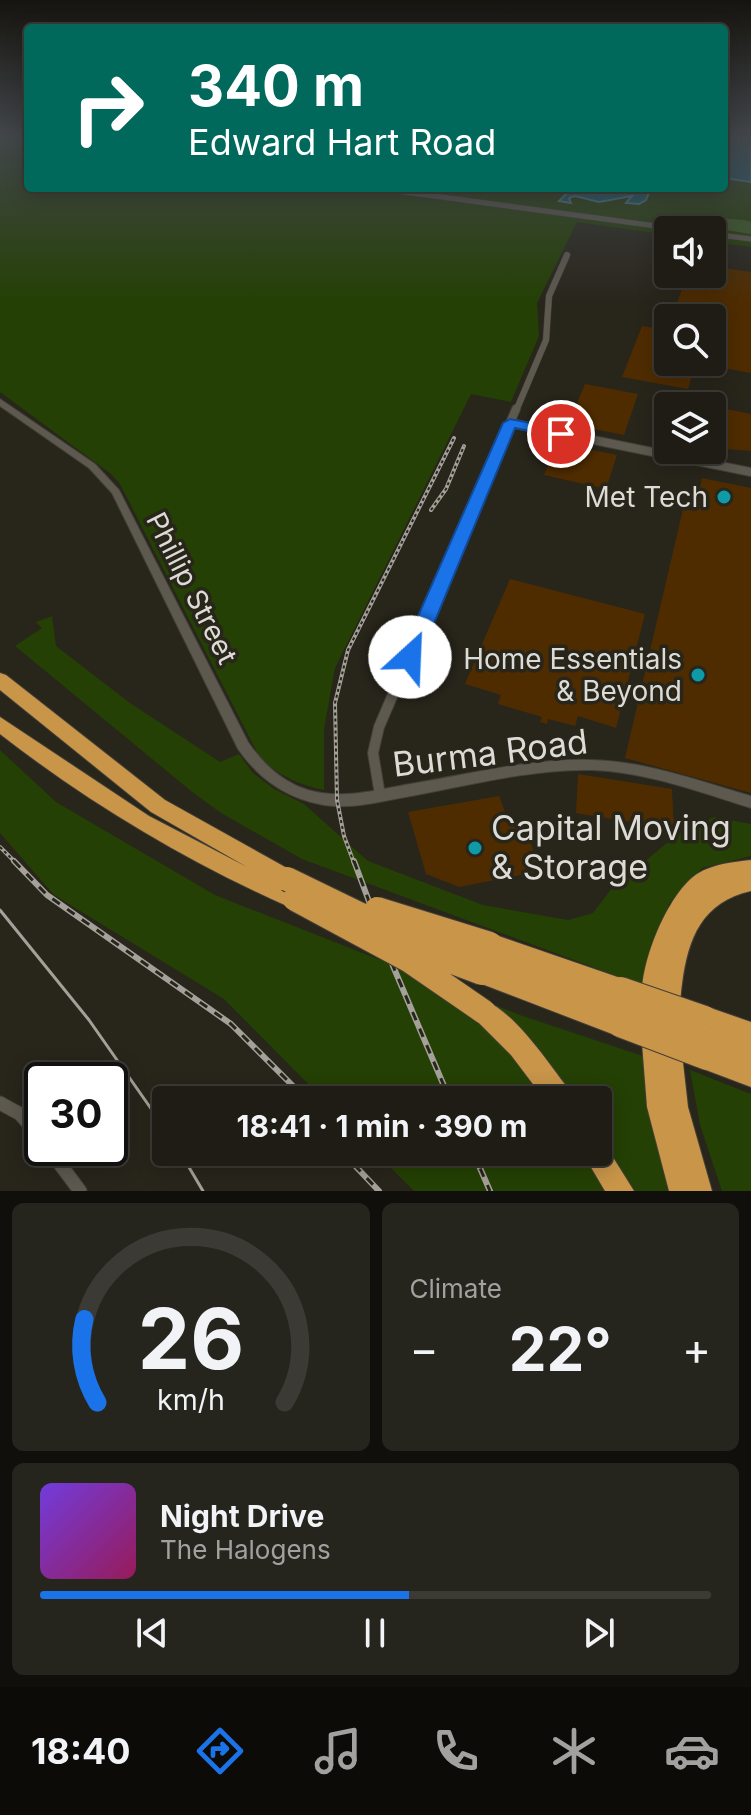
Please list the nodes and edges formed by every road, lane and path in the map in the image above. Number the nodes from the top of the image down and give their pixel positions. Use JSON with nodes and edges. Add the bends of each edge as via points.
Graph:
{"nodes":[{"id":1,"x":411,"y":193,"type":"edge"},
{"id":2,"x":424,"y":193,"type":"edge"},
{"id":3,"x":523,"y":207,"type":"junction"},
{"id":4,"x":654,"y":225,"type":"edge"},
{"id":5,"x":726,"y":236,"type":"edge"},
{"id":6,"x":751,"y":239,"type":"edge"},
{"id":7,"x":567,"y":255,"type":"dead end"},
{"id":8,"x":0,"y":402,"type":"edge"},
{"id":9,"x":510,"y":423,"type":"junction"},
{"id":10,"x":751,"y":472,"type":"edge"},
{"id":11,"x":0,"y":680,"type":"edge"},
{"id":12,"x":0,"y":724,"type":"edge"},
{"id":13,"x":380,"y":795,"type":"junction"},
{"id":14,"x":328,"y":799,"type":"joint"},
{"id":15,"x":751,"y":802,"type":"edge"},
{"id":16,"x":751,"y":869,"type":"edge"},
{"id":17,"x":751,"y":881,"type":"edge"},
{"id":18,"x":294,"y":885,"type":"junction"},
{"id":19,"x":484,"y":958,"type":"junction"},
{"id":20,"x":621,"y":1007,"type":"junction"},
{"id":21,"x":751,"y":1034,"type":"edge"},
{"id":22,"x":706,"y":1039,"type":"junction"},
{"id":23,"x":751,"y":1057,"type":"edge"},
{"id":24,"x":751,"y":1075,"type":"edge"},
{"id":25,"x":550,"y":1086,"type":"edge"},
{"id":26,"x":0,"y":1103,"type":"edge"},
{"id":27,"x":24,"y":1119,"type":"edge"},
{"id":28,"x":61,"y":1166,"type":"edge"},
{"id":29,"x":604,"y":1166,"type":"edge"},
{"id":30,"x":80,"y":1191,"type":"edge"},
{"id":31,"x":621,"y":1191,"type":"edge"},
{"id":32,"x":682,"y":1191,"type":"edge"},
{"id":33,"x":699,"y":1191,"type":"edge"}],
"edges":[{"from":1,"to":3,"type":"street"},
{"from":2,"to":3,"type":"street"},
{"from":3,"to":4,"type":"street"},
{"from":5,"to":6,"type":"street"},
{"from":7,"to":9,"type":"street","via":[[549,296],[546,340]]},
{"from":8,"to":14,"type":"street","name":"Phillip Street","via":[[92,466],[116,492],[256,765],[284,786]]},
{"from":9,"to":10,"type":"street"},
{"from":9,"to":13,"type":"street","via":[[379,727],[373,753]]},
{"from":11,"to":18,"type":"highway","via":[[158,806]]},
{"from":12,"to":18,"type":"highway","via":[[136,819],[237,875]]},
{"from":13,"to":14,"type":"street","name":"Burma Road"},
{"from":13,"to":15,"type":"street","name":"Burma Road","via":[[589,765],[639,771]]},
{"from":16,"to":32,"type":"highway","via":[[715,875],[690,892],[672,917],[659,960],[654,1059]]},
{"from":17,"to":33,"type":"highway","via":[[723,887],[702,902],[686,925],[673,965],[670,1076]]},
{"from":18,"to":19,"type":"highway","bridge":true},
{"from":18,"to":25,"type":"highway","bridge":true,"via":[[484,1012],[520,1046]]},
{"from":19,"to":20,"type":"highway"},
{"from":19,"to":20,"type":"highway"},
{"from":20,"to":22,"type":"highway","bridge":true},
{"from":20,"to":22,"type":"highway","bridge":true},
{"from":21,"to":22,"type":"highway"},
{"from":22,"to":23,"type":"highway"},
{"from":22,"to":24,"type":"highway"},
{"from":26,"to":27,"type":"street"},
{"from":28,"to":30,"type":"street"},
{"from":29,"to":31,"type":"highway"}]}
